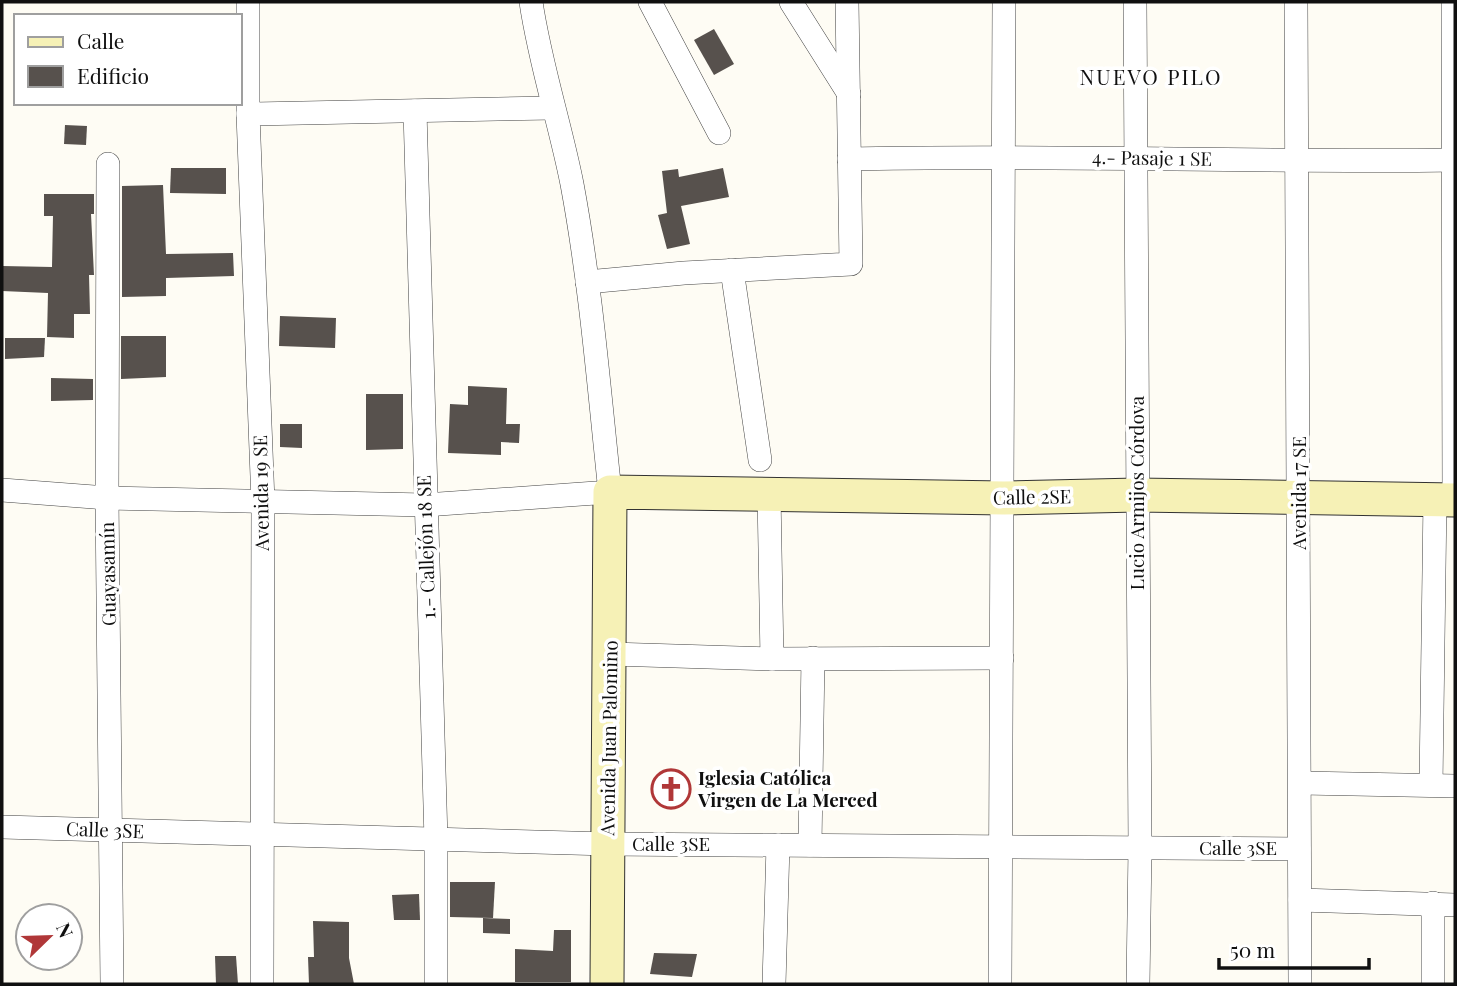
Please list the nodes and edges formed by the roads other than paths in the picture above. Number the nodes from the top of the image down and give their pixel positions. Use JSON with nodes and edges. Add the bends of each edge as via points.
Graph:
{"nodes":[{"id":1,"x":248,"y":2,"type":"edge"},
{"id":2,"x":531,"y":2,"type":"edge"},
{"id":3,"x":650,"y":2,"type":"edge"},
{"id":4,"x":791,"y":2,"type":"edge"},
{"id":5,"x":848,"y":2,"type":"edge"},
{"id":6,"x":1004,"y":2,"type":"edge"},
{"id":7,"x":1135,"y":2,"type":"edge"},
{"id":8,"x":1296,"y":2,"type":"edge"},
{"id":9,"x":1453,"y":2,"type":"edge"},
{"id":10,"x":850,"y":96,"type":"junction"},
{"id":11,"x":552,"y":108,"type":"junction"},
{"id":12,"x":415,"y":111,"type":"junction"},
{"id":13,"x":248,"y":114,"type":"junction"},
{"id":14,"x":719,"y":133,"type":"dead end"},
{"id":15,"x":1005,"y":155,"type":"junction"},
{"id":16,"x":1135,"y":156,"type":"junction"},
{"id":17,"x":849,"y":159,"type":"junction"},
{"id":18,"x":1455,"y":160,"type":"edge"},
{"id":19,"x":1298,"y":162,"type":"junction"},
{"id":20,"x":108,"y":164,"type":"dead end"},
{"id":21,"x":732,"y":270,"type":"junction"},
{"id":22,"x":587,"y":282,"type":"junction"},
{"id":23,"x":760,"y":460,"type":"dead end"},
{"id":24,"x":2,"y":490,"type":"edge"},
{"id":25,"x":610,"y":492,"type":"junction"},
{"id":26,"x":769,"y":494,"type":"junction"},
{"id":27,"x":1138,"y":495,"type":"junction"},
{"id":28,"x":1300,"y":497,"type":"junction"},
{"id":29,"x":107,"y":498,"type":"junction"},
{"id":30,"x":1004,"y":498,"type":"junction"},
{"id":31,"x":1448,"y":500,"type":"edge"},
{"id":32,"x":263,"y":502,"type":"junction"},
{"id":33,"x":425,"y":505,"type":"junction"},
{"id":34,"x":611,"y":654,"type":"junction"},
{"id":35,"x":1002,"y":657,"type":"junction"},
{"id":36,"x":813,"y":658,"type":"junction"},
{"id":37,"x":772,"y":659,"type":"junction"},
{"id":38,"x":1302,"y":783,"type":"junction"},
{"id":39,"x":1431,"y":785,"type":"junction"},
{"id":40,"x":1455,"y":786,"type":"edge"},
{"id":41,"x":2,"y":827,"type":"edge"},
{"id":42,"x":111,"y":830,"type":"junction"},
{"id":43,"x":264,"y":836,"type":"junction"},
{"id":44,"x":436,"y":840,"type":"junction"},
{"id":45,"x":608,"y":844,"type":"junction"},
{"id":46,"x":778,"y":845,"type":"junction"},
{"id":47,"x":810,"y":845,"type":"junction"},
{"id":48,"x":1140,"y":848,"type":"junction"},
{"id":49,"x":1000,"y":849,"type":"junction"},
{"id":50,"x":1299,"y":849,"type":"junction"},
{"id":51,"x":1300,"y":901,"type":"junction"},
{"id":52,"x":1444,"y":904,"type":"edge"},
{"id":53,"x":112,"y":984,"type":"edge"},
{"id":54,"x":262,"y":984,"type":"edge"},
{"id":55,"x":436,"y":984,"type":"edge"},
{"id":56,"x":607,"y":984,"type":"edge"},
{"id":57,"x":774,"y":984,"type":"edge"},
{"id":58,"x":1000,"y":984,"type":"edge"},
{"id":59,"x":1138,"y":984,"type":"edge"},
{"id":60,"x":1300,"y":984,"type":"edge"},
{"id":61,"x":1433,"y":984,"type":"edge"}],
"edges":[{"from":1,"to":13,"type":"street","name":"Avenida 19 SE"},
{"from":2,"to":11,"type":"street"},
{"from":3,"to":14,"type":"street"},
{"from":4,"to":10,"type":"street"},
{"from":5,"to":10,"type":"street"},
{"from":6,"to":15,"type":"street"},
{"from":7,"to":16,"type":"street","name":"Lucio Armijos Córdova"},
{"from":8,"to":19,"type":"street","name":"Avenida 17 SE"},
{"from":9,"to":18,"type":"street"},
{"from":10,"to":17,"type":"street"},
{"from":11,"to":12,"type":"street"},
{"from":11,"to":22,"type":"street","via":[[571,182]]},
{"from":12,"to":13,"type":"street"},
{"from":12,"to":33,"type":"street","name":"1.- Callejón 18 SE"},
{"from":13,"to":32,"type":"street","name":"Avenida 19 SE"},
{"from":15,"to":16,"type":"street","name":"4.- Pasaje 1 SE"},
{"from":15,"to":17,"type":"street","name":"4.- Pasaje 1 SE"},
{"from":15,"to":30,"type":"street"},
{"from":16,"to":19,"type":"street","name":"4.- Pasaje 1 SE"},
{"from":16,"to":27,"type":"street","name":"Lucio Armijos Córdova"},
{"from":17,"to":21,"type":"street","via":[[851,264]]},
{"from":18,"to":19,"type":"street","name":"4.- Pasaje 1 SE"},
{"from":18,"to":31,"type":"street"},
{"from":19,"to":28,"type":"street","name":"Avenida 17 SE"},
{"from":20,"to":29,"type":"street","name":"Guayasamín"},
{"from":21,"to":22,"type":"street"},
{"from":21,"to":23,"type":"street"},
{"from":22,"to":25,"type":"street"},
{"from":24,"to":29,"type":"street"},
{"from":25,"to":26,"type":"street","name":"Calle 2SE"},
{"from":25,"to":33,"type":"street"},
{"from":25,"to":34,"type":"street","name":"Avenida Juan Palomino"},
{"from":26,"to":30,"type":"street","name":"Calle 2SE"},
{"from":26,"to":37,"type":"street"},
{"from":27,"to":28,"type":"street","name":"Calle 2SE"},
{"from":27,"to":30,"type":"street","name":"Calle 2SE"},
{"from":27,"to":48,"type":"street","name":"Lucio Armijos Córdova"},
{"from":28,"to":31,"type":"street","name":"Calle 2SE"},
{"from":28,"to":38,"type":"street","name":"Avenida 17 SE"},
{"from":29,"to":32,"type":"street"},
{"from":29,"to":42,"type":"street","name":"Guayasamín"},
{"from":30,"to":35,"type":"street"},
{"from":31,"to":39,"type":"street"},
{"from":32,"to":33,"type":"street"},
{"from":32,"to":43,"type":"street","name":"Avenida 19 SE"},
{"from":33,"to":44,"type":"street","name":"1.- Callejón 18 SE"},
{"from":34,"to":37,"type":"street"},
{"from":34,"to":45,"type":"street","name":"Avenida Juan Palomino"},
{"from":35,"to":36,"type":"street"},
{"from":35,"to":49,"type":"street"},
{"from":36,"to":37,"type":"street"},
{"from":36,"to":47,"type":"street"},
{"from":38,"to":39,"type":"street"},
{"from":38,"to":50,"type":"street","name":"Avenida 17 SE"},
{"from":39,"to":40,"type":"street"},
{"from":41,"to":42,"type":"street","name":"Calle 3SE"},
{"from":42,"to":43,"type":"street","name":"Calle 3SE"},
{"from":42,"to":53,"type":"street","name":"Guayasamín"},
{"from":43,"to":44,"type":"street","name":"Calle 3SE"},
{"from":43,"to":54,"type":"street","name":"Avenida 19 SE"},
{"from":44,"to":45,"type":"street","name":"Calle 3SE"},
{"from":44,"to":55,"type":"street","name":"1.- Callejón 18 SE"},
{"from":45,"to":46,"type":"street","name":"Calle 3SE"},
{"from":45,"to":56,"type":"street","name":"Avenida Juan Palomino"},
{"from":46,"to":47,"type":"street","name":"Calle 3SE"},
{"from":46,"to":57,"type":"street"},
{"from":47,"to":49,"type":"street","name":"Calle 3SE"},
{"from":48,"to":49,"type":"street","name":"Calle 3SE"},
{"from":48,"to":50,"type":"street","name":"Calle 3SE"},
{"from":48,"to":59,"type":"street","name":"Lucio Armijos Córdova"},
{"from":49,"to":58,"type":"street"},
{"from":50,"to":51,"type":"street","name":"Avenida 17 SE"},
{"from":51,"to":52,"type":"street"},
{"from":51,"to":60,"type":"street","name":"Avenida 17 SE"},
{"from":52,"to":61,"type":"street"}]}
